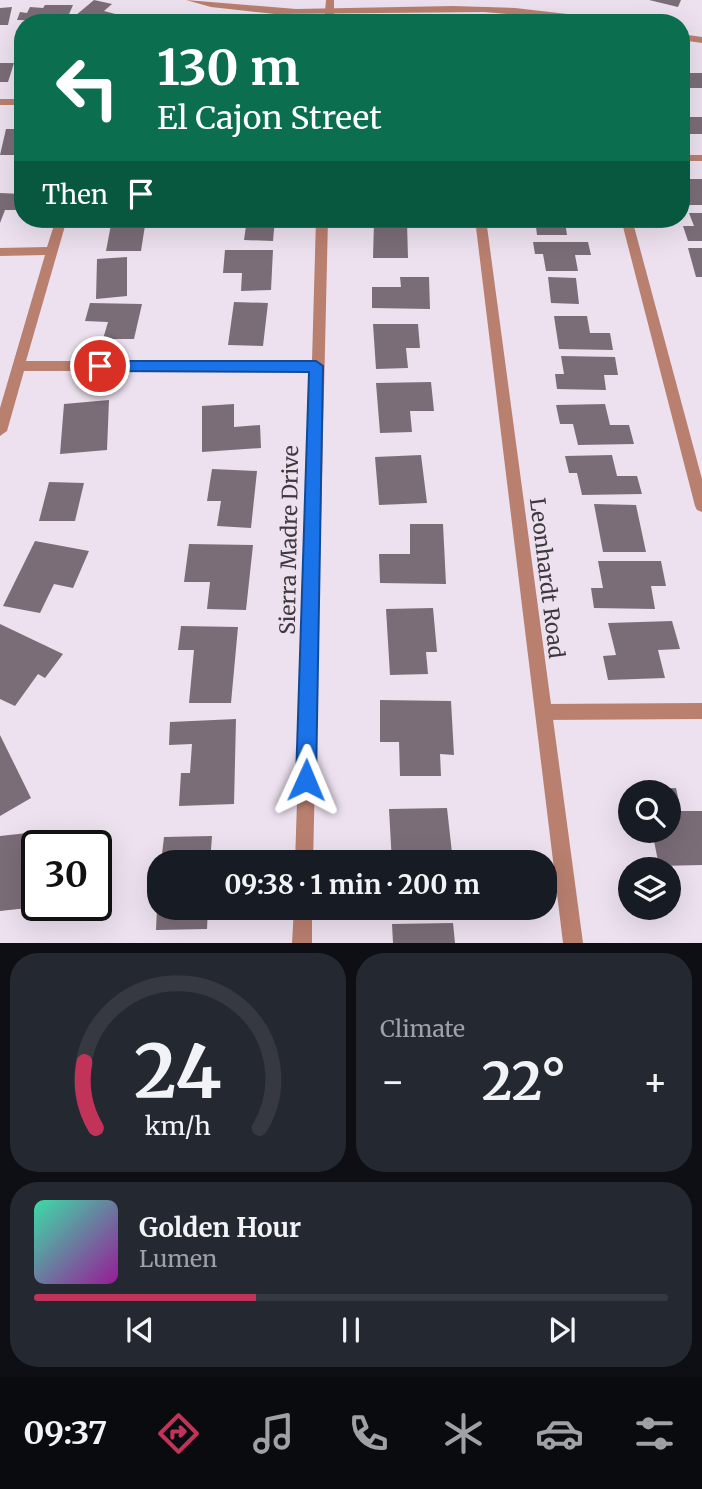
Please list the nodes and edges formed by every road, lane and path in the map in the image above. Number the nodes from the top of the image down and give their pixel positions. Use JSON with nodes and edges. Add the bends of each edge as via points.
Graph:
{"nodes":[{"id":1,"x":190,"y":0,"type":"edge"},
{"id":2,"x":330,"y":0,"type":"edge"},
{"id":3,"x":455,"y":4,"type":"edge"},
{"id":4,"x":330,"y":12,"type":"junction"},
{"id":5,"x":551,"y":14,"type":"edge"},
{"id":6,"x":58,"y":228,"type":"edge"},
{"id":7,"x":322,"y":228,"type":"edge"},
{"id":8,"x":481,"y":228,"type":"edge"},
{"id":9,"x":628,"y":228,"type":"edge"},
{"id":10,"x":52,"y":251,"type":"junction"},
{"id":11,"x":0,"y":252,"type":"edge"},
{"id":12,"x":19,"y":366,"type":"junction"},
{"id":13,"x":316,"y":366,"type":"junction"},
{"id":14,"x":0,"y":431,"type":"edge"},
{"id":15,"x":702,"y":506,"type":"edge"},
{"id":16,"x":702,"y":711,"type":"edge"},
{"id":17,"x":543,"y":712,"type":"junction"},
{"id":18,"x":304,"y":850,"type":"edge"},
{"id":19,"x":303,"y":920,"type":"edge"},
{"id":20,"x":302,"y":943,"type":"edge"},
{"id":21,"x":573,"y":943,"type":"edge"}],
"edges":[{"from":1,"to":4,"type":"street","via":[[267,11]]},
{"from":2,"to":4,"type":"street"},
{"from":3,"to":4,"type":"street"},
{"from":3,"to":5,"type":"street"},
{"from":6,"to":10,"type":"street"},
{"from":7,"to":13,"type":"street","name":"Sierra Madre Drive"},
{"from":8,"to":17,"type":"street","name":"Leonhardt Road"},
{"from":9,"to":15,"type":"street"},
{"from":10,"to":11,"type":"street"},
{"from":10,"to":12,"type":"street"},
{"from":12,"to":13,"type":"street"},
{"from":12,"to":14,"type":"street"},
{"from":13,"to":18,"type":"street","name":"Sierra Madre Drive"},
{"from":16,"to":17,"type":"street"},
{"from":17,"to":21,"type":"street","name":"Leonhardt Road"},
{"from":19,"to":20,"type":"street"}]}
